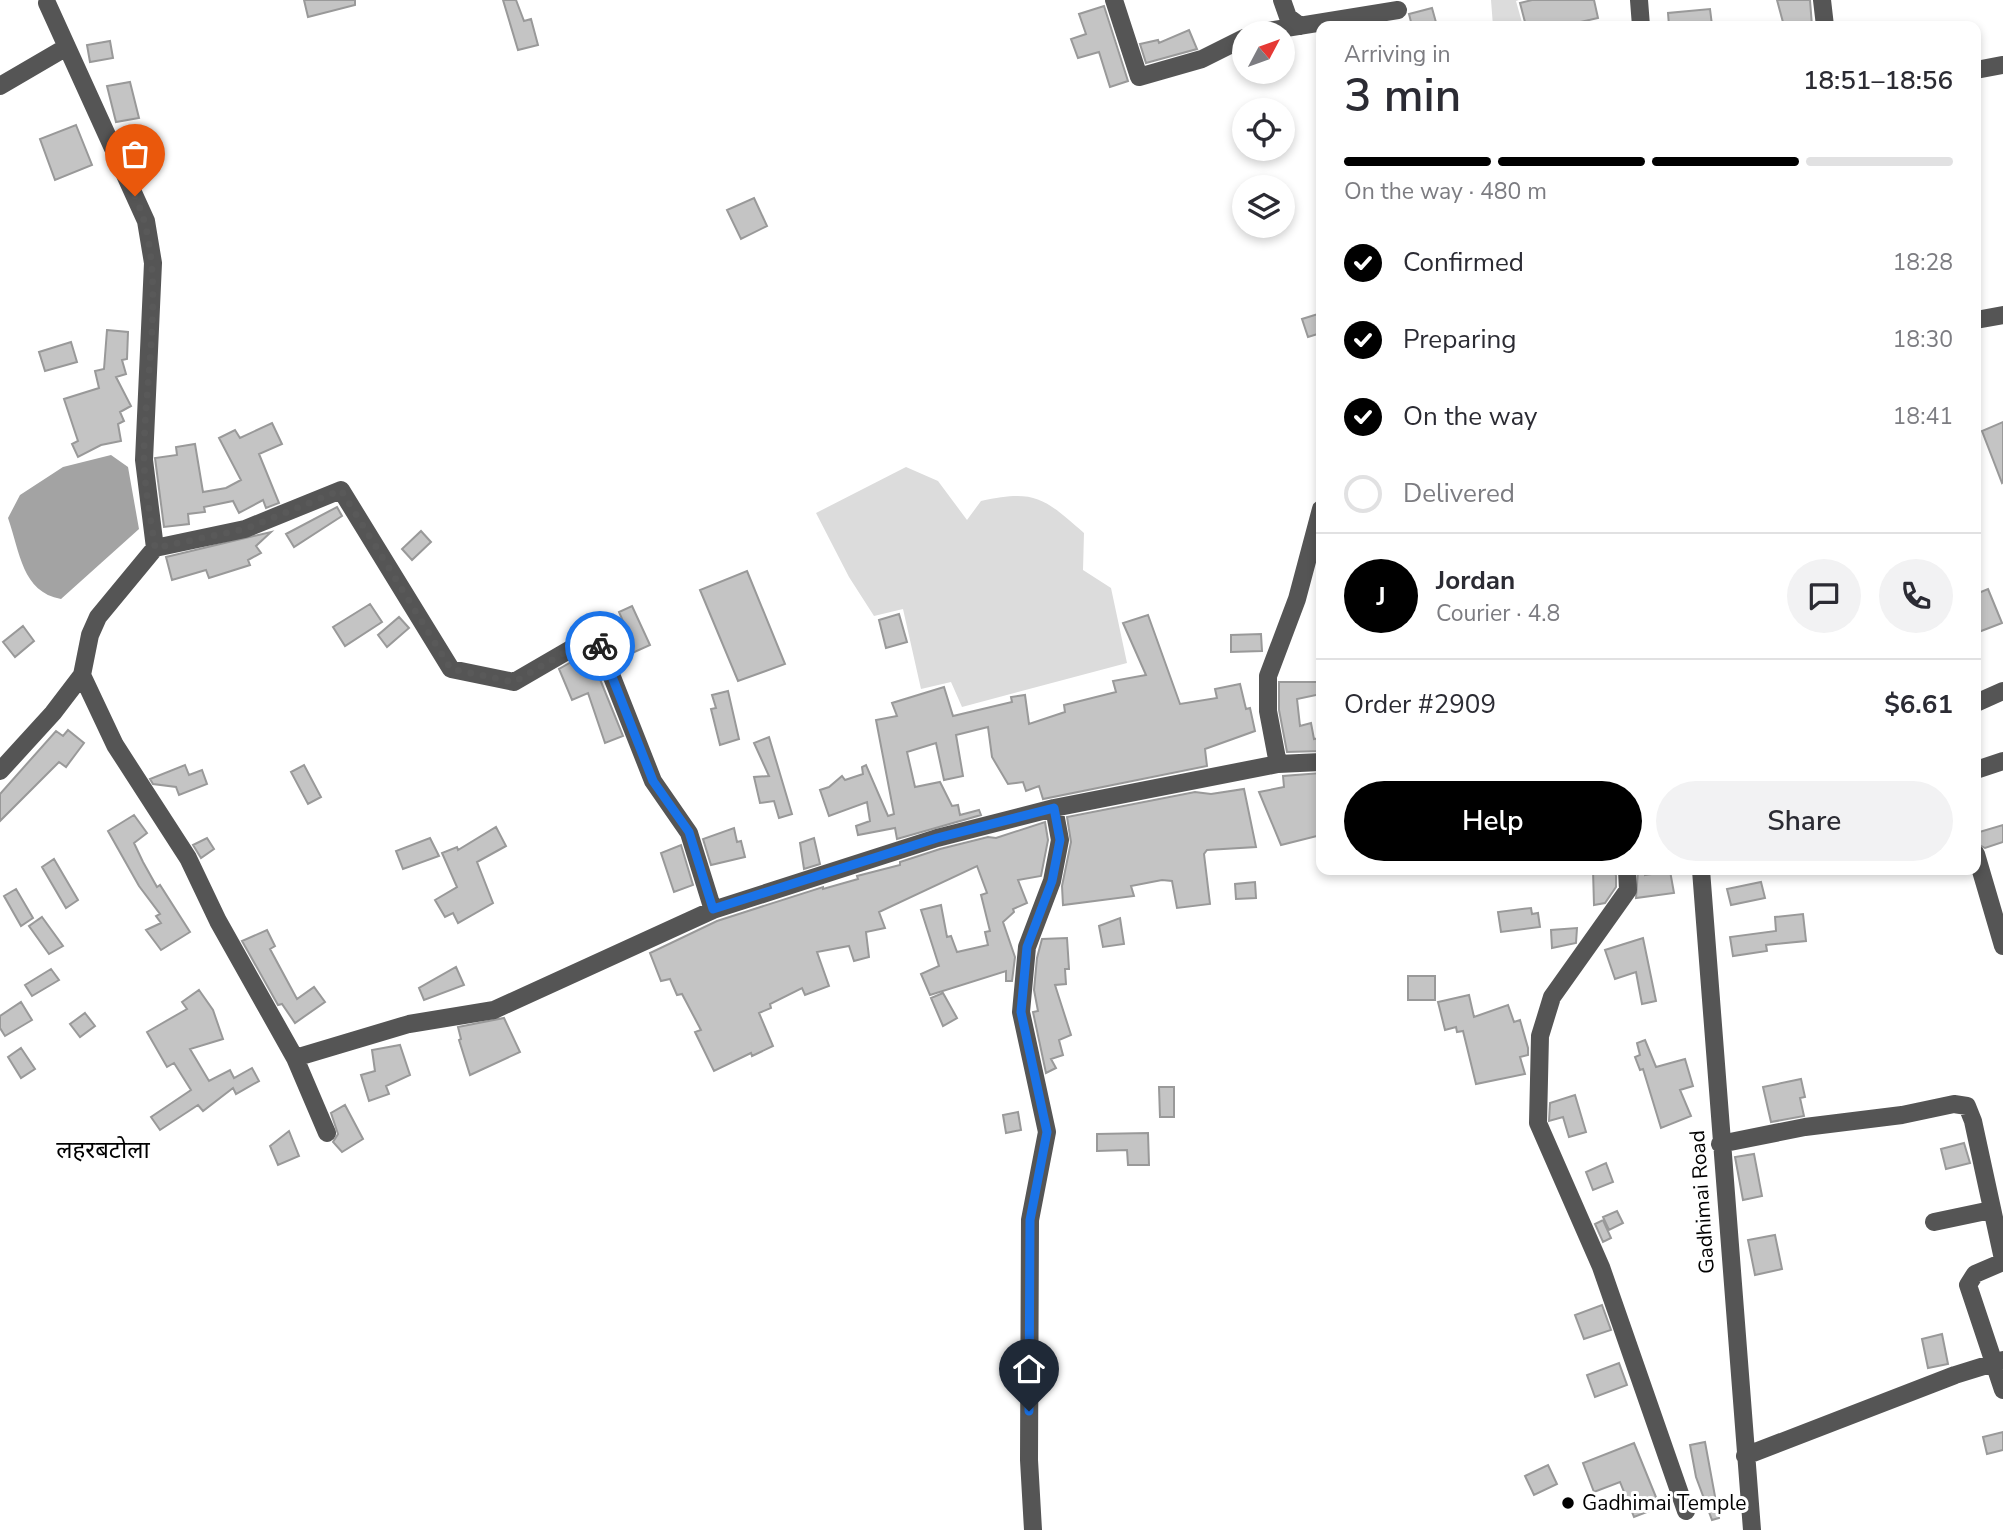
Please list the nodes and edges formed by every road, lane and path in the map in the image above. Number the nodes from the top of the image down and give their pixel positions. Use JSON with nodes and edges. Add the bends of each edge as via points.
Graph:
{"nodes":[{"id":1,"x":1114,"y":0,"type":"edge"},
{"id":2,"x":1282,"y":0,"type":"edge"},
{"id":3,"x":1639,"y":0,"type":"edge"},
{"id":4,"x":1822,"y":0,"type":"edge"},
{"id":5,"x":49,"y":1,"type":"edge"},
{"id":6,"x":1398,"y":12,"type":"edge"},
{"id":7,"x":1335,"y":21,"type":"edge"},
{"id":8,"x":1641,"y":21,"type":"edge"},
{"id":9,"x":1824,"y":21,"type":"edge"},
{"id":10,"x":1316,"y":24,"type":"edge"},
{"id":11,"x":1300,"y":26,"type":"junction"},
{"id":12,"x":1295,"y":27,"type":"edge"},
{"id":13,"x":1232,"y":44,"type":"edge"},
{"id":14,"x":65,"y":48,"type":"junction"},
{"id":15,"x":2001,"y":65,"type":"edge"},
{"id":16,"x":1981,"y":69,"type":"edge"},
{"id":17,"x":0,"y":86,"type":"edge"},
{"id":18,"x":2003,"y":315,"type":"edge"},
{"id":19,"x":1981,"y":319,"type":"edge"},
{"id":20,"x":1316,"y":528,"type":"edge"},
{"id":21,"x":155,"y":548,"type":"junction"},
{"id":22,"x":82,"y":676,"type":"junction"},
{"id":23,"x":2003,"y":691,"type":"edge"},
{"id":24,"x":1981,"y":701,"type":"edge"},
{"id":25,"x":2003,"y":761,"type":"edge"},
{"id":26,"x":1316,"y":762,"type":"edge"},
{"id":27,"x":1278,"y":764,"type":"junction"},
{"id":28,"x":1981,"y":768,"type":"edge"},
{"id":29,"x":0,"y":771,"type":"edge"},
{"id":30,"x":1054,"y":808,"type":"junction"},
{"id":31,"x":1981,"y":871,"type":"edge"},
{"id":32,"x":1628,"y":875,"type":"edge"},
{"id":33,"x":1701,"y":875,"type":"edge"},
{"id":34,"x":713,"y":909,"type":"junction"},
{"id":35,"x":2003,"y":946,"type":"edge"},
{"id":36,"x":295,"y":1058,"type":"junction"},
{"id":37,"x":327,"y":1133,"type":"dead end"},
{"id":38,"x":1720,"y":1144,"type":"junction"},
{"id":39,"x":1991,"y":1210,"type":"junction"},
{"id":40,"x":1934,"y":1222,"type":"dead end"},
{"id":41,"x":2003,"y":1260,"type":"edge"},
{"id":42,"x":1999,"y":1361,"type":"edge"},
{"id":43,"x":2003,"y":1390,"type":"edge"},
{"id":44,"x":1745,"y":1456,"type":"junction"},
{"id":45,"x":1686,"y":1511,"type":"dead end"},
{"id":46,"x":1033,"y":1530,"type":"edge"},
{"id":47,"x":1752,"y":1530,"type":"edge"}],
"edges":[{"from":1,"to":13,"type":"street","via":[[1139,77],[1202,59]]},
{"from":2,"to":11,"type":"street","via":[[1289,17]]},
{"from":3,"to":8,"type":"street"},
{"from":4,"to":9,"type":"street"},
{"from":5,"to":14,"type":"street"},
{"from":6,"to":7,"type":"street"},
{"from":10,"to":11,"type":"street"},
{"from":11,"to":12,"type":"street"},
{"from":14,"to":17,"type":"street"},
{"from":14,"to":21,"type":"street","via":[[146,221],[153,263],[144,460]]},
{"from":15,"to":16,"type":"street"},
{"from":18,"to":19,"type":"street"},
{"from":20,"to":27,"type":"street","via":[[1297,599],[1268,676],[1268,711]]},
{"from":21,"to":22,"type":"street","via":[[98,617]]},
{"from":21,"to":34,"type":"street","via":[[245,529],[341,490],[451,669],[514,682],[588,639],[599,644],[653,781],[689,832]]},
{"from":22,"to":29,"type":"street"},
{"from":22,"to":36,"type":"street","via":[[116,745],[188,858]]},
{"from":23,"to":24,"type":"street"},
{"from":25,"to":28,"type":"street"},
{"from":26,"to":27,"type":"street"},
{"from":27,"to":30,"type":"street"},
{"from":30,"to":34,"type":"street","via":[[937,838]]},
{"from":30,"to":46,"type":"street","via":[[1060,840],[1052,881],[1027,947],[1021,1012],[1047,1132],[1030,1220]]},
{"from":31,"to":35,"type":"street"},
{"from":32,"to":45,"type":"street","via":[[1628,890],[1552,997],[1540,1036],[1538,1123],[1601,1267]]},
{"from":33,"to":38,"type":"street","name":"Gadhimai Road"},
{"from":34,"to":36,"type":"street","via":[[494,1010],[409,1024]]},
{"from":36,"to":37,"type":"street"},
{"from":38,"to":39,"type":"street","via":[[1954,1104],[1967,1106]]},
{"from":38,"to":44,"type":"street","name":"Gadhimai Road"},
{"from":39,"to":40,"type":"street"},
{"from":39,"to":41,"type":"street"},
{"from":41,"to":42,"type":"street","via":[[1975,1275],[1968,1285]]},
{"from":42,"to":43,"type":"street"},
{"from":42,"to":44,"type":"street"},
{"from":44,"to":47,"type":"street","name":"Gadhimai Road"}]}
